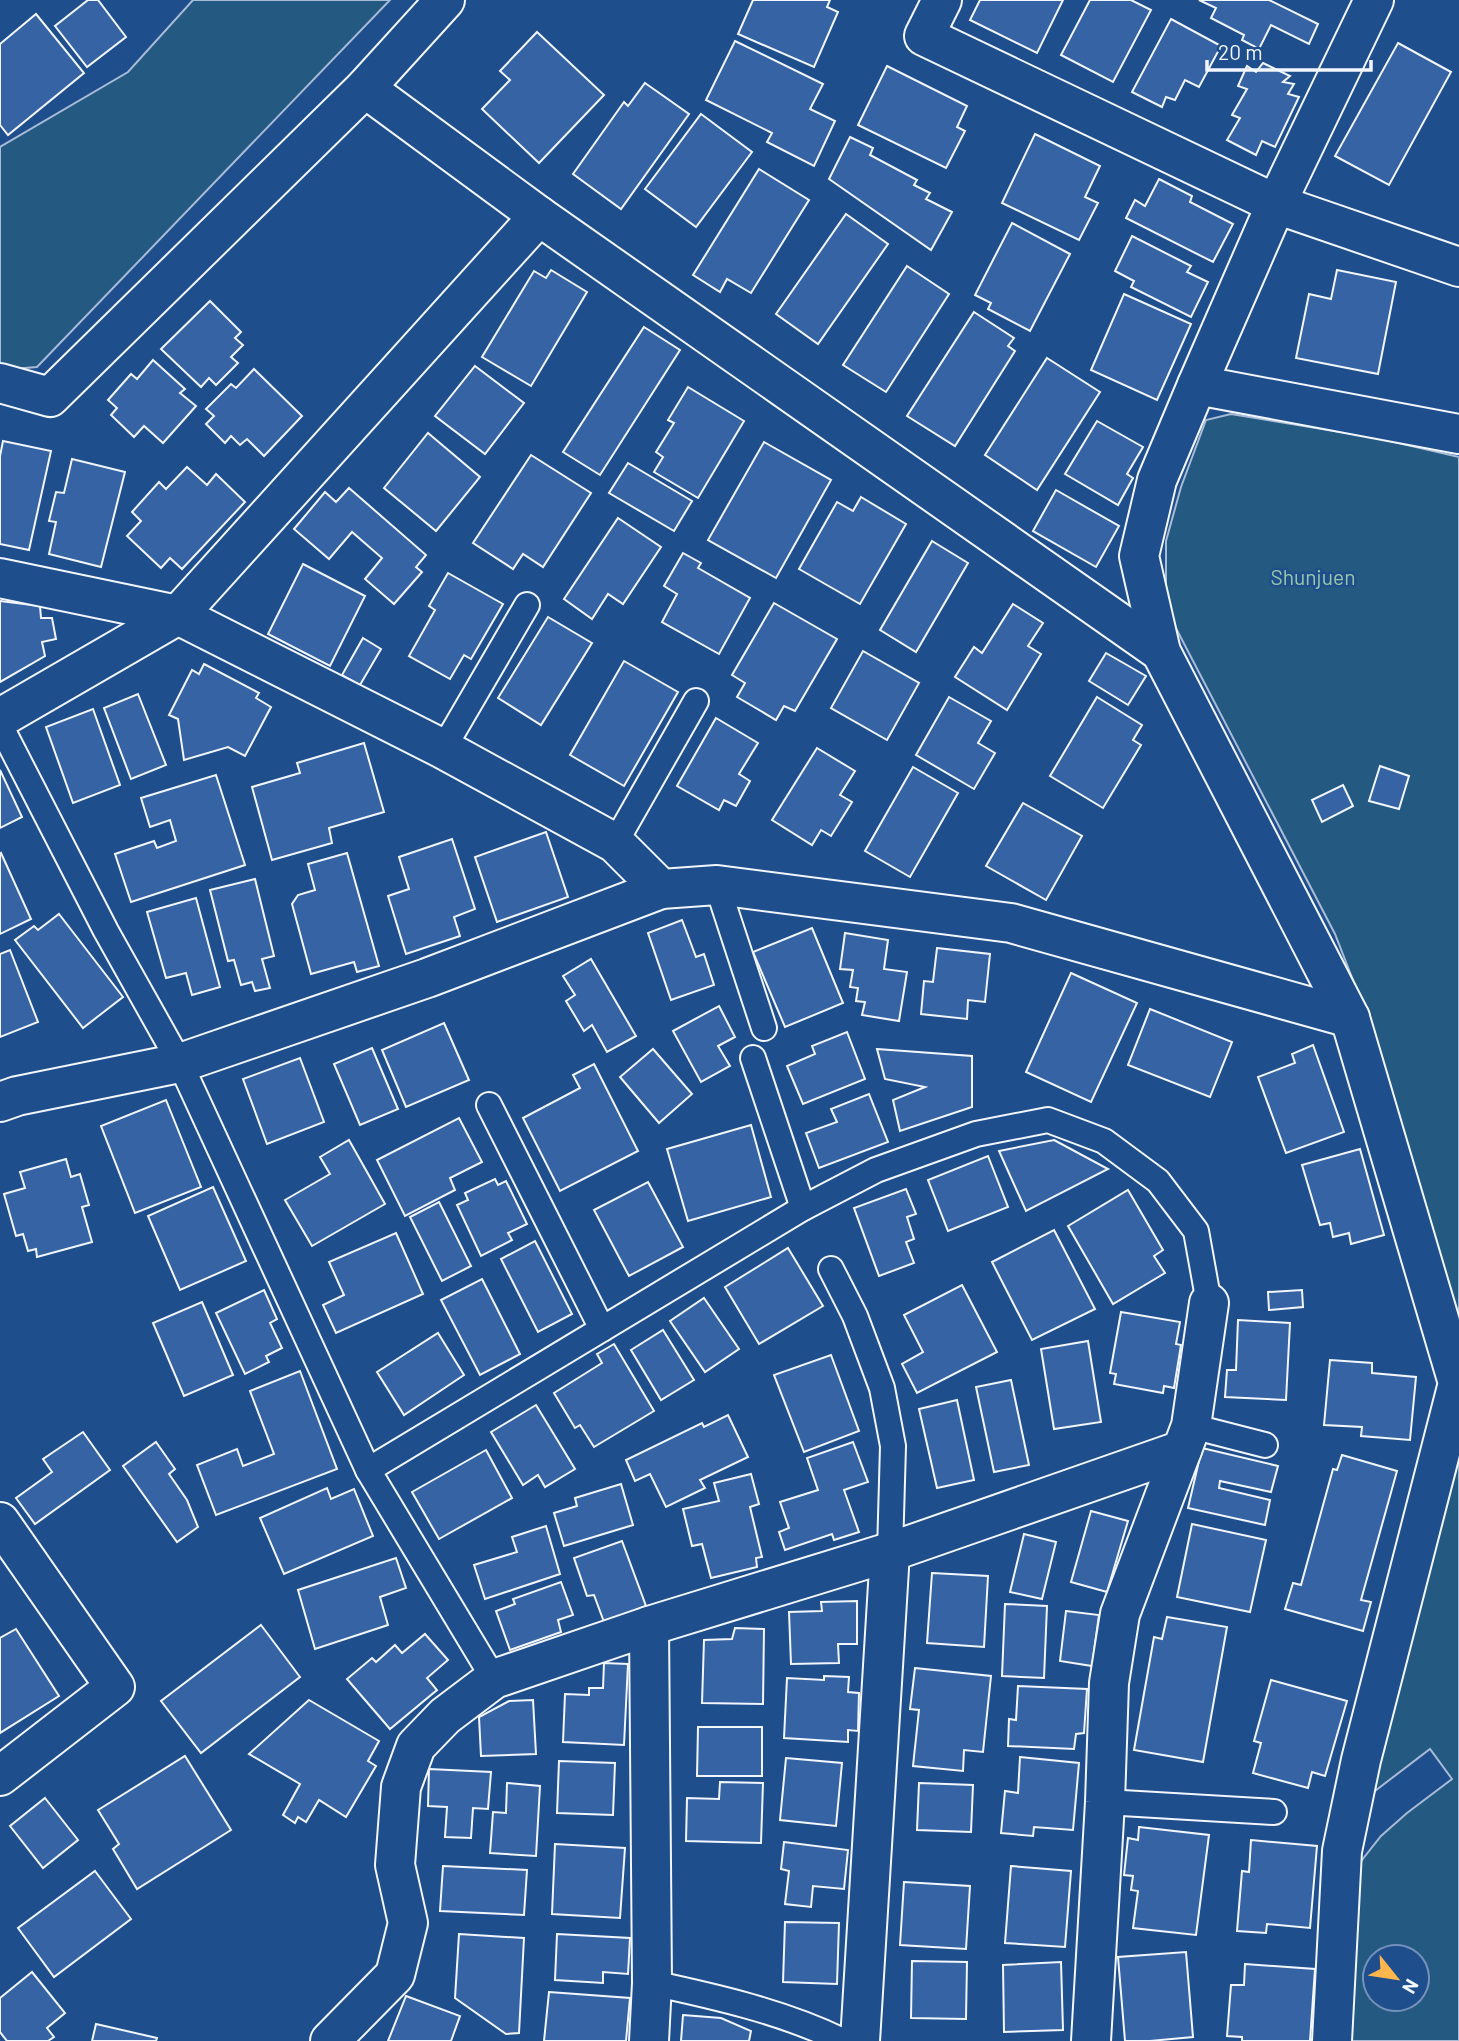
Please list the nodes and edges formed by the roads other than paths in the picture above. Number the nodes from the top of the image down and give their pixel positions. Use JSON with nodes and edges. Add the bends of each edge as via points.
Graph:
{"nodes":[{"id":1,"x":445,"y":0,"type":"edge"},
{"id":2,"x":942,"y":0,"type":"edge"},
{"id":3,"x":1374,"y":0,"type":"edge"},
{"id":4,"x":365,"y":89,"type":"junction"},
{"id":5,"x":1276,"y":204,"type":"junction"},
{"id":6,"x":540,"y":216,"type":"junction"},
{"id":7,"x":1459,"y":267,"type":"edge"},
{"id":8,"x":0,"y":383,"type":"edge"},
{"id":9,"x":1197,"y":385,"type":"junction"},
{"id":10,"x":1459,"y":434,"type":"edge"},
{"id":11,"x":0,"y":578,"type":"edge"},
{"id":12,"x":527,"y":605,"type":"dead end"},
{"id":13,"x":178,"y":615,"type":"junction"},
{"id":14,"x":1161,"y":652,"type":"junction"},
{"id":15,"x":696,"y":701,"type":"dead end"},
{"id":16,"x":0,"y":718,"type":"edge"},
{"id":17,"x":0,"y":725,"type":"edge"},
{"id":18,"x":443,"y":749,"type":"junction"},
{"id":19,"x":615,"y":844,"type":"junction"},
{"id":20,"x":717,"y":885,"type":"junction"},
{"id":21,"x":661,"y":889,"type":"junction"},
{"id":22,"x":1350,"y":1018,"type":"junction"},
{"id":23,"x":764,"y":1028,"type":"dead end"},
{"id":24,"x":753,"y":1058,"type":"dead end"},
{"id":25,"x":180,"y":1063,"type":"junction"},
{"id":26,"x":0,"y":1102,"type":"edge"},
{"id":27,"x":489,"y":1105,"type":"dead end"},
{"id":28,"x":803,"y":1208,"type":"junction"},
{"id":29,"x":831,"y":1269,"type":"dead end"},
{"id":30,"x":1209,"y":1303,"type":"joint"},
{"id":31,"x":602,"y":1329,"type":"junction"},
{"id":32,"x":1186,"y":1438,"type":"junction"},
{"id":33,"x":1265,"y":1445,"type":"dead end"},
{"id":34,"x":368,"y":1470,"type":"junction"},
{"id":35,"x":0,"y":1522,"type":"edge"},
{"id":36,"x":890,"y":1552,"type":"junction"},
{"id":37,"x":649,"y":1626,"type":"junction"},
{"id":38,"x":494,"y":1679,"type":"junction"},
{"id":39,"x":0,"y":1776,"type":"edge"},
{"id":40,"x":1105,"y":1802,"type":"junction"},
{"id":41,"x":1274,"y":1812,"type":"dead end"},
{"id":42,"x":652,"y":1983,"type":"junction"},
{"id":43,"x":330,"y":2041,"type":"edge"},
{"id":44,"x":649,"y":2041,"type":"edge"},
{"id":45,"x":843,"y":2041,"type":"edge"},
{"id":46,"x":860,"y":2041,"type":"edge"},
{"id":47,"x":1091,"y":2041,"type":"edge"},
{"id":48,"x":1332,"y":2041,"type":"edge"}],
"edges":[{"from":1,"to":4,"type":"street"},
{"from":2,"to":5,"type":"street","via":[[925,36]]},
{"from":3,"to":5,"type":"street"},
{"from":4,"to":6,"type":"street"},
{"from":4,"to":8,"type":"street","via":[[50,397]]},
{"from":5,"to":7,"type":"street"},
{"from":5,"to":9,"type":"street"},
{"from":6,"to":13,"type":"street"},
{"from":6,"to":14,"type":"street"},
{"from":9,"to":10,"type":"street"},
{"from":9,"to":14,"type":"street","via":[[1157,480],[1139,556]]},
{"from":11,"to":13,"type":"street"},
{"from":12,"to":18,"type":"lane"},
{"from":13,"to":16,"type":"street"},
{"from":13,"to":18,"type":"street"},
{"from":14,"to":22,"type":"street"},
{"from":15,"to":19,"type":"lane"},
{"from":17,"to":25,"type":"lane"},
{"from":18,"to":19,"type":"street"},
{"from":19,"to":21,"type":"street"},
{"from":20,"to":21,"type":"street"},
{"from":20,"to":22,"type":"street","via":[[1012,923]]},
{"from":20,"to":23,"type":"lane"},
{"from":21,"to":25,"type":"street","via":[[427,978]]},
{"from":22,"to":48,"type":"street","via":[[1458,1383],[1360,1760],[1342,1851]]},
{"from":24,"to":28,"type":"lane"},
{"from":25,"to":26,"type":"street"},
{"from":25,"to":34,"type":"lane"},
{"from":27,"to":31,"type":"lane"},
{"from":28,"to":30,"type":"lane","via":[[876,1170],[976,1134],[1048,1120],[1104,1141],[1158,1181],[1196,1231]]},
{"from":28,"to":31,"type":"lane"},
{"from":29,"to":36,"type":"lane","via":[[855,1316],[882,1388],[893,1446]]},
{"from":30,"to":32,"type":"street"},
{"from":31,"to":34,"type":"lane"},
{"from":32,"to":33,"type":"lane"},
{"from":32,"to":36,"type":"street"},
{"from":32,"to":40,"type":"street","via":[[1120,1614],[1109,1683]]},
{"from":34,"to":38,"type":"lane"},
{"from":35,"to":39,"type":"street","via":[[115,1687]]},
{"from":36,"to":37,"type":"street"},
{"from":36,"to":46,"type":"street"},
{"from":37,"to":38,"type":"street"},
{"from":37,"to":42,"type":"street"},
{"from":38,"to":43,"type":"street","via":[[445,1716],[416,1746],[401,1787],[395,1866],[408,1923],[396,1975]]},
{"from":40,"to":41,"type":"lane"},
{"from":40,"to":47,"type":"street"},
{"from":42,"to":44,"type":"street"},
{"from":42,"to":45,"type":"lane","via":[[727,2000]]}]}
